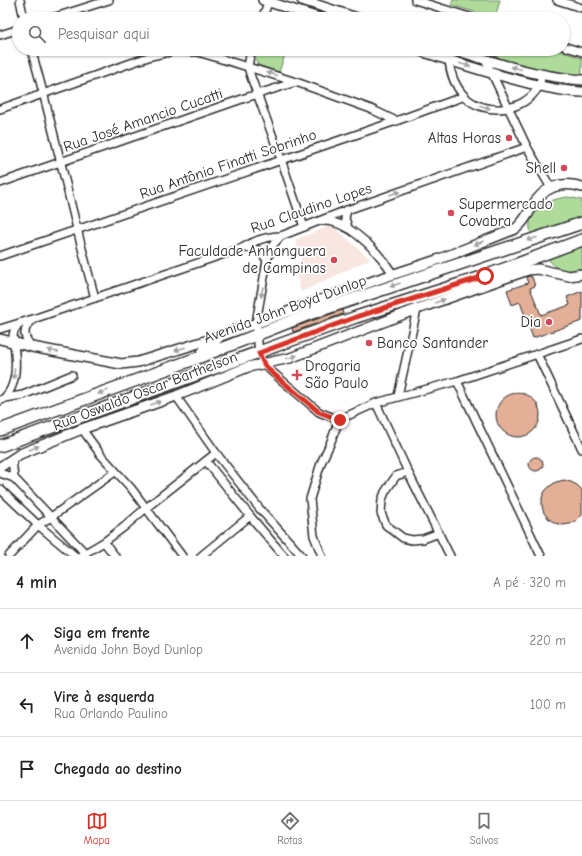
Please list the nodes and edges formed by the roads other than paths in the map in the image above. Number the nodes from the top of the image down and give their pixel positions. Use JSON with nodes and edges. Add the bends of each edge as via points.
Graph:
{"nodes":[{"id":1,"x":20,"y":0,"type":"edge"},
{"id":2,"x":109,"y":0,"type":"edge"},
{"id":3,"x":304,"y":0,"type":"edge"},
{"id":4,"x":415,"y":0,"type":"edge"},
{"id":5,"x":557,"y":0,"type":"edge"},
{"id":6,"x":267,"y":1,"type":"edge"},
{"id":7,"x":582,"y":8,"type":"edge"},
{"id":8,"x":23,"y":12,"type":"edge"},
{"id":9,"x":71,"y":12,"type":"edge"},
{"id":10,"x":264,"y":12,"type":"edge"},
{"id":11,"x":300,"y":12,"type":"joint"},
{"id":12,"x":339,"y":12,"type":"edge"},
{"id":13,"x":454,"y":12,"type":"edge"},
{"id":14,"x":12,"y":31,"type":"edge"},
{"id":15,"x":0,"y":35,"type":"edge"},
{"id":16,"x":570,"y":48,"type":"edge"},
{"id":17,"x":582,"y":52,"type":"edge"},
{"id":18,"x":33,"y":56,"type":"edge"},
{"id":19,"x":151,"y":56,"type":"edge"},
{"id":20,"x":212,"y":56,"type":"edge"},
{"id":21,"x":250,"y":56,"type":"edge"},
{"id":22,"x":437,"y":56,"type":"edge"},
{"id":23,"x":475,"y":56,"type":"edge"},
{"id":24,"x":485,"y":59,"type":"junction"},
{"id":25,"x":449,"y":60,"type":"junction"},
{"id":26,"x":248,"y":66,"type":"junction"},
{"id":27,"x":492,"y":73,"type":"junction"},
{"id":28,"x":542,"y":74,"type":"junction"},
{"id":29,"x":582,"y":80,"type":"edge"},
{"id":30,"x":296,"y":82,"type":"junction"},
{"id":31,"x":539,"y":86,"type":"junction"},
{"id":32,"x":582,"y":92,"type":"edge"},
{"id":33,"x":44,"y":94,"type":"junction"},
{"id":34,"x":257,"y":94,"type":"junction"},
{"id":35,"x":465,"y":96,"type":"junction"},
{"id":36,"x":508,"y":108,"type":"junction"},
{"id":37,"x":0,"y":109,"type":"edge"},
{"id":38,"x":396,"y":121,"type":"junction"},
{"id":39,"x":527,"y":147,"type":"junction"},
{"id":40,"x":281,"y":159,"type":"junction"},
{"id":41,"x":60,"y":162,"type":"junction"},
{"id":42,"x":0,"y":183,"type":"edge"},
{"id":43,"x":582,"y":186,"type":"edge"},
{"id":44,"x":551,"y":188,"type":"junction"},
{"id":45,"x":347,"y":210,"type":"junction"},
{"id":46,"x":319,"y":221,"type":"junction"},
{"id":47,"x":582,"y":222,"type":"edge"},
{"id":48,"x":304,"y":227,"type":"junction"},
{"id":49,"x":348,"y":228,"type":"junction"},
{"id":50,"x":76,"y":230,"type":"junction"},
{"id":51,"x":281,"y":236,"type":"junction"},
{"id":52,"x":582,"y":240,"type":"edge"},
{"id":53,"x":242,"y":248,"type":"junction"},
{"id":54,"x":0,"y":256,"type":"edge"},
{"id":55,"x":267,"y":260,"type":"junction"},
{"id":56,"x":394,"y":274,"type":"junction"},
{"id":57,"x":582,"y":274,"type":"edge"},
{"id":58,"x":95,"y":298,"type":"junction"},
{"id":59,"x":417,"y":309,"type":"junction"},
{"id":60,"x":36,"y":318,"type":"junction"},
{"id":61,"x":21,"y":323,"type":"junction"},
{"id":62,"x":257,"y":328,"type":"junction"},
{"id":63,"x":0,"y":329,"type":"edge"},
{"id":64,"x":218,"y":337,"type":"junction"},
{"id":65,"x":0,"y":339,"type":"edge"},
{"id":66,"x":582,"y":339,"type":"edge"},
{"id":67,"x":14,"y":343,"type":"junction"},
{"id":68,"x":32,"y":347,"type":"junction"},
{"id":69,"x":259,"y":353,"type":"junction"},
{"id":70,"x":537,"y":354,"type":"junction"},
{"id":71,"x":200,"y":356,"type":"junction"},
{"id":72,"x":264,"y":364,"type":"junction"},
{"id":73,"x":72,"y":375,"type":"dead end"},
{"id":74,"x":457,"y":381,"type":"junction"},
{"id":75,"x":176,"y":396,"type":"junction"},
{"id":76,"x":398,"y":396,"type":"junction"},
{"id":77,"x":3,"y":399,"type":"edge"},
{"id":78,"x":376,"y":403,"type":"junction"},
{"id":79,"x":340,"y":420,"type":"junction"},
{"id":80,"x":82,"y":429,"type":"junction"},
{"id":81,"x":0,"y":430,"type":"edge"},
{"id":82,"x":0,"y":446,"type":"edge"},
{"id":83,"x":582,"y":449,"type":"edge"},
{"id":84,"x":216,"y":454,"type":"junction"},
{"id":85,"x":12,"y":459,"type":"junction"},
{"id":86,"x":206,"y":461,"type":"junction"},
{"id":87,"x":0,"y":467,"type":"edge"},
{"id":88,"x":115,"y":472,"type":"junction"},
{"id":89,"x":408,"y":472,"type":"junction"},
{"id":90,"x":0,"y":473,"type":"edge"},
{"id":91,"x":14,"y":478,"type":"junction"},
{"id":92,"x":0,"y":489,"type":"edge"},
{"id":93,"x":146,"y":508,"type":"junction"},
{"id":94,"x":250,"y":516,"type":"junction"},
{"id":95,"x":51,"y":517,"type":"junction"},
{"id":96,"x":38,"y":525,"type":"junction"},
{"id":97,"x":439,"y":533,"type":"junction"},
{"id":98,"x":104,"y":542,"type":"junction"},
{"id":99,"x":82,"y":554,"type":"edge"},
{"id":100,"x":9,"y":556,"type":"edge"},
{"id":101,"x":75,"y":556,"type":"edge"},
{"id":102,"x":115,"y":556,"type":"edge"},
{"id":103,"x":182,"y":556,"type":"edge"},
{"id":104,"x":201,"y":556,"type":"edge"},
{"id":105,"x":284,"y":556,"type":"edge"},
{"id":106,"x":302,"y":556,"type":"edge"},
{"id":107,"x":322,"y":556,"type":"edge"},
{"id":108,"x":450,"y":556,"type":"edge"},
{"id":109,"x":541,"y":556,"type":"edge"}],
"edges":[{"from":1,"to":8,"type":"street"},
{"from":2,"to":9,"type":"street"},
{"from":3,"to":11,"type":"street"},
{"from":3,"to":12,"type":"street"},
{"from":4,"to":13,"type":"street"},
{"from":5,"to":7,"type":"street"},
{"from":6,"to":10,"type":"street"},
{"from":6,"to":11,"type":"street"},
{"from":14,"to":15,"type":"street"},
{"from":16,"to":17,"type":"street"},
{"from":18,"to":33,"type":"street"},
{"from":19,"to":33,"type":"street"},
{"from":20,"to":26,"type":"street"},
{"from":21,"to":26,"type":"street"},
{"from":22,"to":25,"type":"street"},
{"from":23,"to":24,"type":"street"},
{"from":24,"to":27,"type":"street"},
{"from":28,"to":24,"type":"street","one_way":true},
{"from":25,"to":27,"type":"street","one_way":true},
{"from":25,"to":35,"type":"street","via":[[450,73]]},
{"from":30,"to":26,"type":"street","one_way":true},
{"from":26,"to":34,"type":"street"},
{"from":27,"to":31,"type":"street"},
{"from":27,"to":36,"type":"street"},
{"from":28,"to":29,"type":"street"},
{"from":28,"to":31,"type":"street"},
{"from":30,"to":34,"type":"street","name":"Rua José Amancio Cucatti"},
{"from":30,"to":38,"type":"street","via":[[371,109]]},
{"from":31,"to":32,"type":"street"},
{"from":31,"to":36,"type":"street","via":[[531,97],[520,105]]},
{"from":33,"to":37,"type":"street"},
{"from":33,"to":41,"type":"street"},
{"from":34,"to":40,"type":"street"},
{"from":34,"to":41,"type":"street","name":"Rua José Amancio Cucatti"},
{"from":35,"to":36,"type":"street","one_way":true,"via":[[488,108]]},
{"from":35,"to":38,"type":"street","name":"Rua Antônio Finatti Sobrinho"},
{"from":36,"to":39,"type":"street"},
{"from":38,"to":40,"type":"street","name":"Rua Antônio Finatti Sobrinho"},
{"from":39,"to":44,"type":"street"},
{"from":45,"to":39,"type":"street","name":"Rua Claudino Lopes","one_way":true},
{"from":40,"to":48,"type":"street"},
{"from":40,"to":50,"type":"street","name":"Rua Antônio Finatti Sobrinho"},
{"from":41,"to":42,"type":"street","name":"Rua José Amancio Cucatti"},
{"from":41,"to":50,"type":"street"},
{"from":43,"to":44,"type":"street","via":[[564,184]]},
{"from":44,"to":56,"type":"street","one_way":true,"via":[[536,201],[522,224],[515,229]]},
{"from":45,"to":46,"type":"street","name":"Rua Claudino Lopes"},
{"from":45,"to":49,"type":"street","via":[[345,218]]},
{"from":46,"to":48,"type":"street","name":"Rua Claudino Lopes"},
{"from":46,"to":49,"type":"street","via":[[333,222]]},
{"from":47,"to":62,"type":"main road","name":"Avenida John Boyd Dunlop","one_way":true,"via":[[312,313]]},
{"from":48,"to":51,"type":"street","name":"Rua Claudino Lopes"},
{"from":49,"to":56,"type":"street","via":[[384,260]]},
{"from":50,"to":54,"type":"street","name":"Rua Antônio Finatti Sobrinho"},
{"from":50,"to":58,"type":"street"},
{"from":51,"to":53,"type":"street","name":"Rua Claudino Lopes","via":[[254,241]]},
{"from":51,"to":55,"type":"street","via":[[272,246]]},
{"from":52,"to":69,"type":"main road"},
{"from":53,"to":55,"type":"street","via":[[253,248],[261,252]]},
{"from":53,"to":58,"type":"street","name":"Rua Claudino Lopes"},
{"from":55,"to":62,"type":"street","one_way":true},
{"from":56,"to":62,"type":"street"},
{"from":59,"to":57,"type":"street","name":"Rua Oswaldo Oscar Barthelson","one_way":true,"via":[[528,270],[538,269],[569,276]]},
{"from":58,"to":60,"type":"street","name":"Rua Claudino Lopes"},
{"from":72,"to":59,"type":"street","name":"Rua Oswaldo Oscar Barthelson","one_way":true,"via":[[290,358]]},
{"from":59,"to":76,"type":"street"},
{"from":60,"to":61,"type":"street","name":"Rua Claudino Lopes"},
{"from":60,"to":68,"type":"street","via":[[26,327],[26,339]]},
{"from":61,"to":63,"type":"street","name":"Rua Claudino Lopes"},
{"from":61,"to":67,"type":"street","via":[[14,331]]},
{"from":62,"to":64,"type":"street"},
{"from":62,"to":69,"type":"street"},
{"from":62,"to":71,"type":"main road","name":"Avenida John Boyd Dunlop"},
{"from":64,"to":68,"type":"street","one_way":true,"via":[[138,362],[121,364]]},
{"from":64,"to":71,"type":"main road"},
{"from":65,"to":67,"type":"street"},
{"from":66,"to":70,"type":"street"},
{"from":67,"to":68,"type":"street"},
{"from":67,"to":77,"type":"street","one_way":true,"via":[[15,373],[10,390]]},
{"from":69,"to":72,"type":"street"},
{"from":69,"to":82,"type":"main road"},
{"from":70,"to":74,"type":"street"},
{"from":70,"to":83,"type":"street"},
{"from":71,"to":81,"type":"main road","name":"Avenida John Boyd Dunlop","one_way":true},
{"from":72,"to":75,"type":"street","name":"Rua Oswaldo Oscar Barthelson","via":[[248,367]]},
{"from":72,"to":79,"type":"street","via":[[319,412]]},
{"from":73,"to":77,"type":"street","via":[[23,395]]},
{"from":74,"to":76,"type":"street"},
{"from":74,"to":109,"type":"street"},
{"from":80,"to":75,"type":"street","name":"Rua Oswaldo Oscar Barthelson","one_way":true},
{"from":75,"to":84,"type":"street"},
{"from":76,"to":78,"type":"street"},
{"from":78,"to":79,"type":"street"},
{"from":78,"to":89,"type":"street"},
{"from":79,"to":107,"type":"street","via":[[321,463],[310,499],[312,523]]},
{"from":85,"to":80,"type":"street","name":"Rua Oswaldo Oscar Barthelson","one_way":true},
{"from":80,"to":88,"type":"street"},
{"from":84,"to":86,"type":"street"},
{"from":84,"to":106,"type":"street"},
{"from":85,"to":87,"type":"street","name":"Rua Oswaldo Oscar Barthelson"},
{"from":85,"to":91,"type":"street"},
{"from":86,"to":93,"type":"street"},
{"from":86,"to":94,"type":"street"},
{"from":88,"to":93,"type":"street"},
{"from":88,"to":95,"type":"street"},
{"from":89,"to":97,"type":"street"},
{"from":89,"to":97,"type":"street","via":[[396,476],[384,492],[381,514],[386,525],[403,538],[412,540],[424,539]]},
{"from":90,"to":91,"type":"street"},
{"from":91,"to":95,"type":"street"},
{"from":92,"to":96,"type":"street"},
{"from":93,"to":98,"type":"street"},
{"from":93,"to":103,"type":"street"},
{"from":94,"to":104,"type":"street"},
{"from":94,"to":105,"type":"street"},
{"from":95,"to":96,"type":"street"},
{"from":95,"to":99,"type":"street"},
{"from":96,"to":100,"type":"street"},
{"from":96,"to":101,"type":"street"},
{"from":97,"to":108,"type":"street"},
{"from":98,"to":99,"type":"street"},
{"from":98,"to":102,"type":"street"}]}
